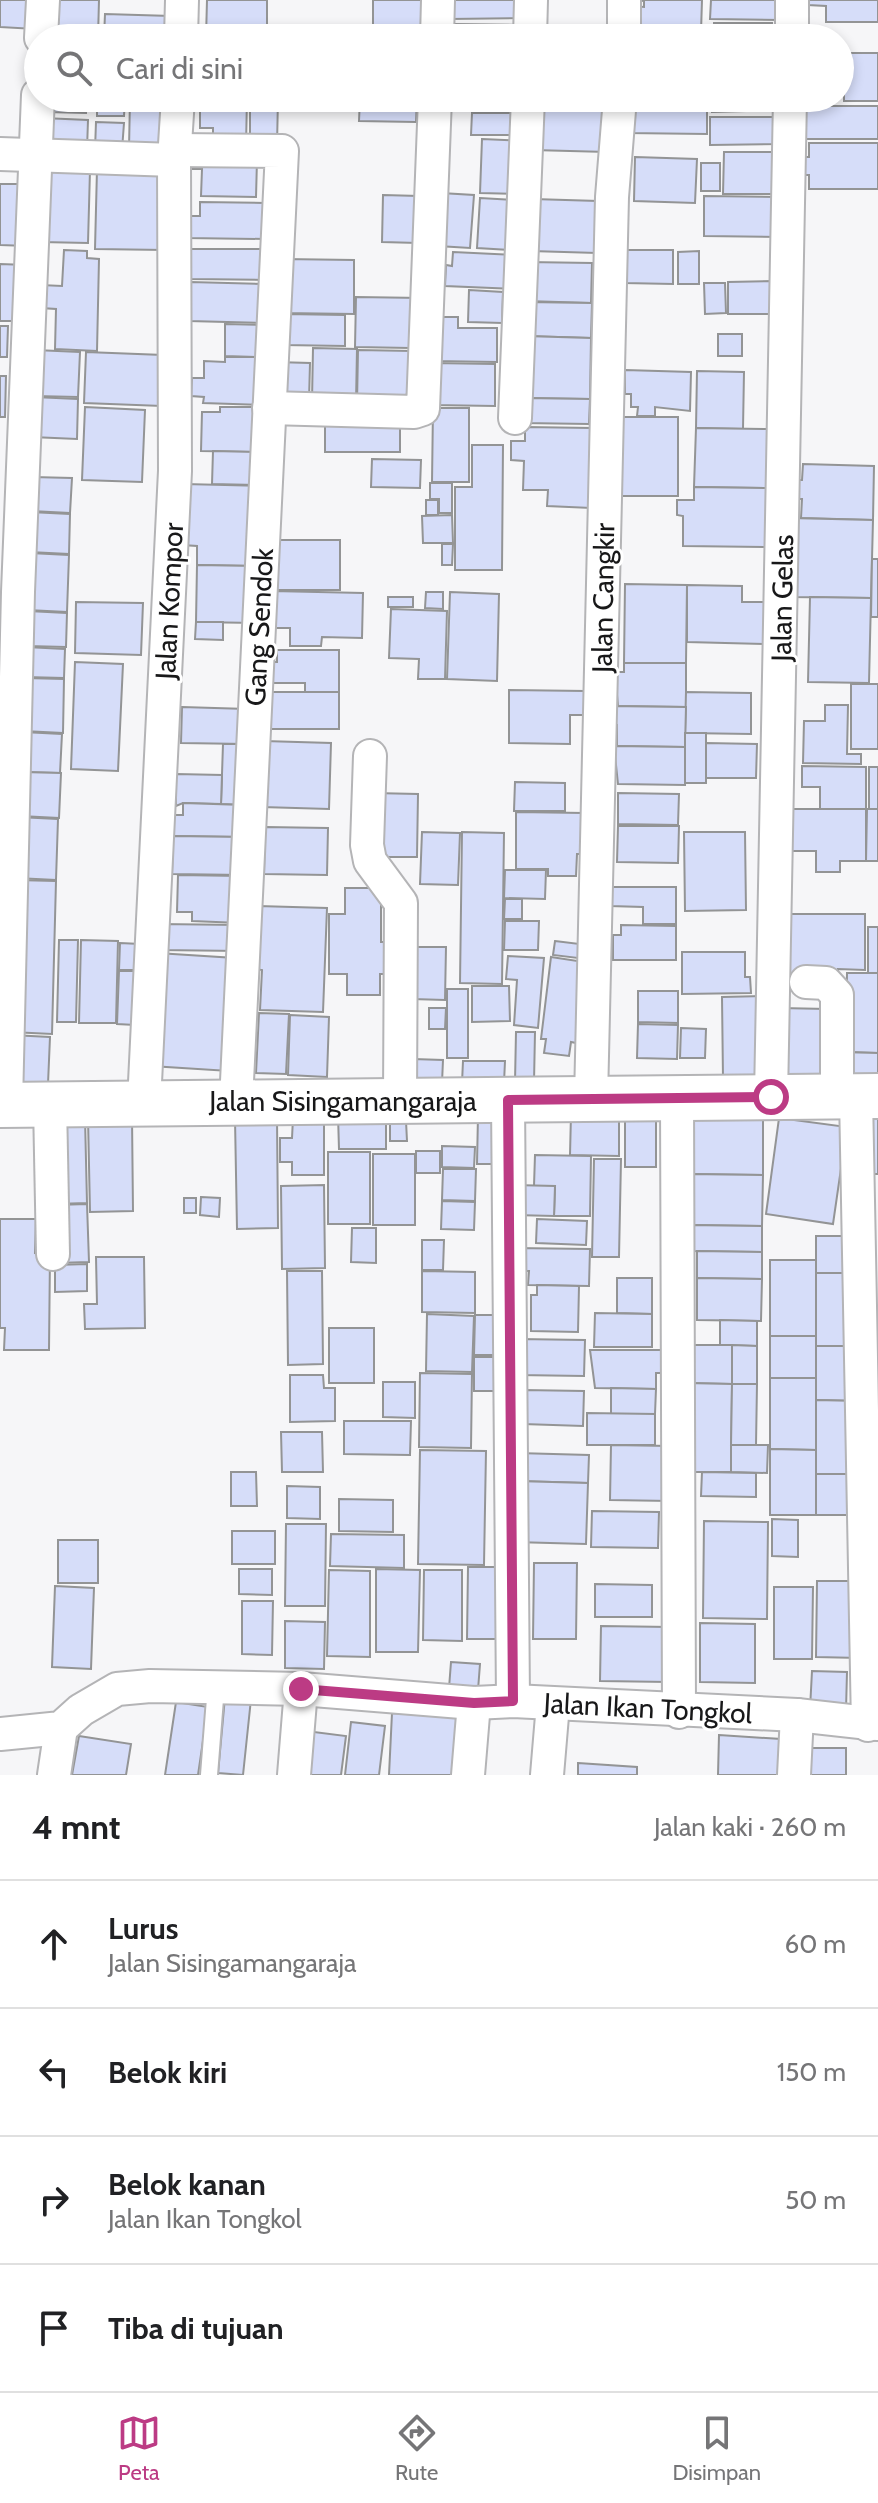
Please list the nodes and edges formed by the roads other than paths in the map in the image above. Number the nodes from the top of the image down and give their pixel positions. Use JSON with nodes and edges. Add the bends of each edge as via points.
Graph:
{"nodes":[{"id":1,"x":43,"y":0,"type":"edge"},
{"id":2,"x":182,"y":0,"type":"edge"},
{"id":3,"x":438,"y":0,"type":"edge"},
{"id":4,"x":531,"y":0,"type":"edge"},
{"id":5,"x":624,"y":0,"type":"edge"},
{"id":6,"x":792,"y":0,"type":"edge"},
{"id":7,"x":42,"y":24,"type":"edge"},
{"id":8,"x":181,"y":24,"type":"edge"},
{"id":9,"x":437,"y":24,"type":"edge"},
{"id":10,"x":530,"y":24,"type":"edge"},
{"id":11,"x":624,"y":24,"type":"edge"},
{"id":12,"x":792,"y":24,"type":"edge"},
{"id":13,"x":37,"y":112,"type":"edge"},
{"id":14,"x":177,"y":112,"type":"edge"},
{"id":15,"x":434,"y":112,"type":"edge"},
{"id":16,"x":527,"y":112,"type":"edge"},
{"id":17,"x":619,"y":112,"type":"edge"},
{"id":18,"x":790,"y":112,"type":"edge"},
{"id":19,"x":0,"y":154,"type":"edge"},
{"id":20,"x":175,"y":155,"type":"junction"},
{"id":21,"x":35,"y":156,"type":"junction"},
{"id":22,"x":269,"y":408,"type":"junction"},
{"id":23,"x":515,"y":418,"type":"dead end"},
{"id":24,"x":370,"y":756,"type":"dead end"},
{"id":25,"x":806,"y":982,"type":"dead end"},
{"id":26,"x":857,"y":1096,"type":"edge"},
{"id":27,"x":771,"y":1097,"type":"junction"},
{"id":28,"x":677,"y":1098,"type":"junction"},
{"id":29,"x":591,"y":1099,"type":"junction"},
{"id":30,"x":508,"y":1100,"type":"junction"},
{"id":31,"x":400,"y":1101,"type":"junction"},
{"id":32,"x":236,"y":1102,"type":"junction"},
{"id":33,"x":144,"y":1103,"type":"junction"},
{"id":34,"x":3,"y":1104,"type":"edge"},
{"id":35,"x":50,"y":1104,"type":"junction"},
{"id":36,"x":53,"y":1254,"type":"dead end"},
{"id":37,"x":216,"y":1686,"type":"junction"},
{"id":38,"x":301,"y":1689,"type":"junction"},
{"id":39,"x":513,"y":1701,"type":"junction"},
{"id":40,"x":474,"y":1703,"type":"junction"},
{"id":41,"x":553,"y":1704,"type":"junction"},
{"id":42,"x":679,"y":1712,"type":"junction"},
{"id":43,"x":797,"y":1715,"type":"junction"},
{"id":44,"x":873,"y":1724,"type":"edge"},
{"id":45,"x":61,"y":1728,"type":"junction"},
{"id":46,"x":0,"y":1734,"type":"edge"},
{"id":47,"x":54,"y":1775,"type":"edge"},
{"id":48,"x":209,"y":1775,"type":"edge"},
{"id":49,"x":294,"y":1775,"type":"edge"},
{"id":50,"x":468,"y":1775,"type":"edge"},
{"id":51,"x":547,"y":1775,"type":"edge"},
{"id":52,"x":794,"y":1775,"type":"edge"}],
"edges":[{"from":1,"to":7,"type":"street"},
{"from":2,"to":8,"type":"street"},
{"from":3,"to":9,"type":"street"},
{"from":4,"to":10,"type":"street"},
{"from":5,"to":11,"type":"street"},
{"from":6,"to":12,"type":"street"},
{"from":13,"to":21,"type":"street"},
{"from":14,"to":20,"type":"street","name":"Jalan Kompor"},
{"from":15,"to":22,"type":"street","via":[[423,409]]},
{"from":16,"to":23,"type":"street"},
{"from":17,"to":29,"type":"street","name":"Jalan Cangkir","via":[[612,197]]},
{"from":18,"to":27,"type":"street","name":"Jalan Gelas"},
{"from":19,"to":21,"type":"street"},
{"from":20,"to":21,"type":"street"},
{"from":20,"to":22,"type":"street","name":"Gang Sendok","via":[[282,151]]},
{"from":20,"to":33,"type":"street","name":"Jalan Kompor","via":[[175,471]]},
{"from":21,"to":34,"type":"street"},
{"from":22,"to":32,"type":"street","name":"Gang Sendok"},
{"from":24,"to":31,"type":"street","via":[[370,861],[401,903]]},
{"from":25,"to":26,"type":"street","via":[[826,983],[837,995]]},
{"from":26,"to":27,"type":"street","name":"Jalan Sisingamangaraja"},
{"from":26,"to":44,"type":"street"},
{"from":27,"to":28,"type":"street","name":"Jalan Sisingamangaraja"},
{"from":28,"to":29,"type":"street","name":"Jalan Sisingamangaraja"},
{"from":28,"to":42,"type":"street"},
{"from":29,"to":30,"type":"street","name":"Jalan Sisingamangaraja"},
{"from":30,"to":31,"type":"street","name":"Jalan Sisingamangaraja"},
{"from":30,"to":39,"type":"street"},
{"from":31,"to":32,"type":"street","name":"Jalan Sisingamangaraja"},
{"from":32,"to":33,"type":"street","name":"Jalan Sisingamangaraja"},
{"from":33,"to":35,"type":"street","name":"Jalan Sisingamangaraja"},
{"from":34,"to":35,"type":"street","name":"Jalan Sisingamangaraja"},
{"from":35,"to":36,"type":"street"},
{"from":37,"to":38,"type":"street","name":"Jalan Ikan Tongkol"},
{"from":37,"to":45,"type":"street","name":"Jalan Ikan Tongkol","via":[[117,1689]]},
{"from":37,"to":48,"type":"lane"},
{"from":38,"to":40,"type":"street","name":"Jalan Ikan Tongkol"},
{"from":38,"to":49,"type":"street"},
{"from":39,"to":40,"type":"street","name":"Jalan Ikan Tongkol"},
{"from":39,"to":41,"type":"street","name":"Jalan Ikan Tongkol"},
{"from":40,"to":50,"type":"street"},
{"from":41,"to":42,"type":"street","name":"Jalan Ikan Tongkol"},
{"from":41,"to":51,"type":"street"},
{"from":42,"to":43,"type":"street","name":"Jalan Ikan Tongkol"},
{"from":43,"to":44,"type":"street","name":"Jalan Ikan Tongkol"},
{"from":43,"to":52,"type":"street"},
{"from":45,"to":46,"type":"street"},
{"from":45,"to":47,"type":"street"}]}
